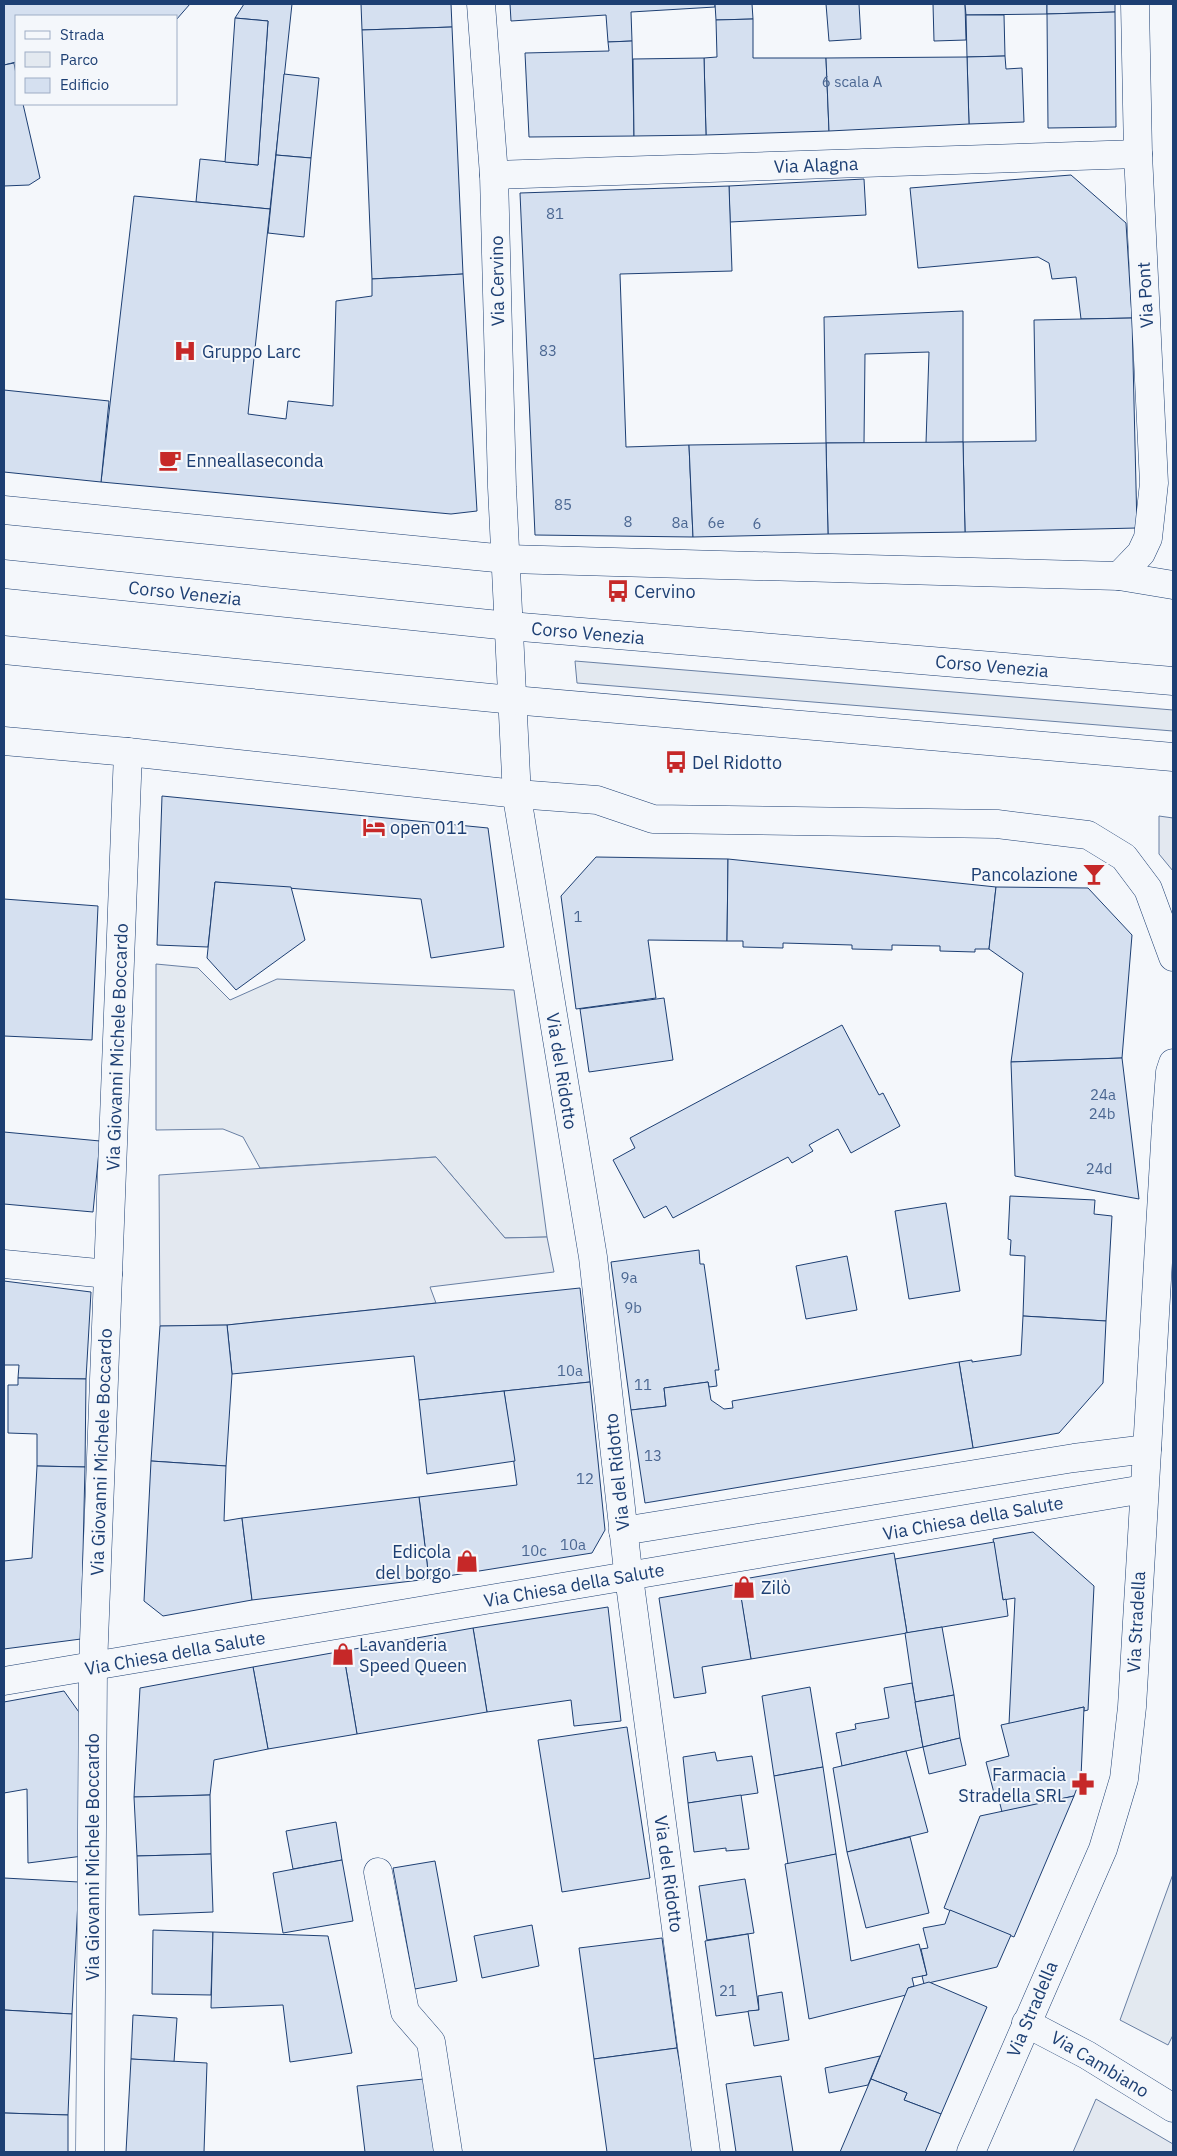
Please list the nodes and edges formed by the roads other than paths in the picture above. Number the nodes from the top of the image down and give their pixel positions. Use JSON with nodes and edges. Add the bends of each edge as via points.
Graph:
{"nodes":[{"id":1,"x":481,"y":4,"type":"edge"},
{"id":2,"x":1135,"y":4,"type":"edge"},
{"id":3,"x":1138,"y":154,"type":"junction"},
{"id":4,"x":494,"y":175,"type":"junction"},
{"id":5,"x":1162,"y":423,"type":"edge"},
{"id":6,"x":4,"y":510,"type":"edge"},
{"id":7,"x":506,"y":559,"type":"junction"},
{"id":8,"x":4,"y":574,"type":"edge"},
{"id":9,"x":1119,"y":576,"type":"junction"},
{"id":10,"x":1173,"y":585,"type":"edge"},
{"id":11,"x":509,"y":626,"type":"junction"},
{"id":12,"x":4,"y":650,"type":"edge"},
{"id":13,"x":1173,"y":681,"type":"edge"},
{"id":14,"x":513,"y":700,"type":"junction"},
{"id":15,"x":4,"y":741,"type":"edge"},
{"id":16,"x":128,"y":752,"type":"junction"},
{"id":17,"x":1173,"y":756,"type":"edge"},
{"id":18,"x":517,"y":794,"type":"junction"},
{"id":19,"x":1173,"y":957,"type":"edge"},
{"id":20,"x":1173,"y":1063,"type":"edge"},
{"id":21,"x":4,"y":1264,"type":"edge"},
{"id":22,"x":108,"y":1274,"type":"junction"},
{"id":23,"x":1147,"y":1448,"type":"junction"},
{"id":24,"x":1144,"y":1489,"type":"junction"},
{"id":25,"x":623,"y":1531,"type":"junction"},
{"id":26,"x":629,"y":1576,"type":"junction"},
{"id":27,"x":93,"y":1667,"type":"junction"},
{"id":28,"x":4,"y":1681,"type":"edge"},
{"id":29,"x":378,"y":1872,"type":"dead end"},
{"id":30,"x":1026,"y":2022,"type":"junction"},
{"id":31,"x":1173,"y":2108,"type":"edge"},
{"id":32,"x":90,"y":2152,"type":"edge"},
{"id":33,"x":448,"y":2152,"type":"edge"},
{"id":34,"x":706,"y":2152,"type":"edge"},
{"id":35,"x":971,"y":2152,"type":"edge"}],
"edges":[{"from":1,"to":4,"type":"street","name":"Via Cervino"},
{"from":2,"to":3,"type":"street","name":"Via Pont"},
{"from":3,"to":4,"type":"street","name":"Via Alagna"},
{"from":3,"to":5,"type":"street","name":"Via Pont"},
{"from":4,"to":7,"type":"street","name":"Via Cervino"},
{"from":5,"to":9,"type":"street","name":"Via Pont","via":[[1148,538],[1141,553]]},
{"from":6,"to":7,"type":"street"},
{"from":7,"to":9,"type":"street"},
{"from":7,"to":11,"type":"street","name":"Via Cervino"},
{"from":8,"to":11,"type":"street","name":"Corso Venezia"},
{"from":9,"to":10,"type":"street"},
{"from":11,"to":13,"type":"street","name":"Corso Venezia"},
{"from":11,"to":14,"type":"street","name":"Via Cervino"},
{"from":12,"to":14,"type":"street"},
{"from":14,"to":17,"type":"street"},
{"from":14,"to":18,"type":"street","name":"Via del Ridotto"},
{"from":15,"to":16,"type":"street"},
{"from":16,"to":18,"type":"street"},
{"from":16,"to":22,"type":"street","name":"Via Giovanni Michele Boccardo"},
{"from":18,"to":19,"type":"street","via":[[597,800],[654,819],[996,824],[1088,834],[1124,857],[1148,889]]},
{"from":18,"to":25,"type":"street","name":"Via del Ridotto","via":[[593,1258]]},
{"from":20,"to":23,"type":"street","name":"Via Stradella","via":[[1166,1126]]},
{"from":21,"to":22,"type":"street"},
{"from":22,"to":27,"type":"street","name":"Via Giovanni Michele Boccardo"},
{"from":23,"to":24,"type":"street","name":"Via Stradella"},
{"from":23,"to":25,"type":"street"},
{"from":24,"to":26,"type":"street","name":"Via Chiesa della Salute"},
{"from":24,"to":30,"type":"street","name":"Via Stradella","via":[[1132,1707],[1124,1779],[1103,1849]]},
{"from":25,"to":26,"type":"street","name":"Via del Ridotto"},
{"from":26,"to":27,"type":"street","name":"Via Chiesa della Salute"},
{"from":26,"to":34,"type":"street","name":"Via del Ridotto"},
{"from":27,"to":28,"type":"street","name":"Via Chiesa della Salute"},
{"from":27,"to":32,"type":"street","name":"Via Giovanni Michele Boccardo"},
{"from":29,"to":33,"type":"street","via":[[405,2012],[431,2042]]},
{"from":30,"to":31,"type":"street","name":"Via Cambiano","via":[[1087,2054]]},
{"from":30,"to":35,"type":"street","name":"Via Stradella"}]}
